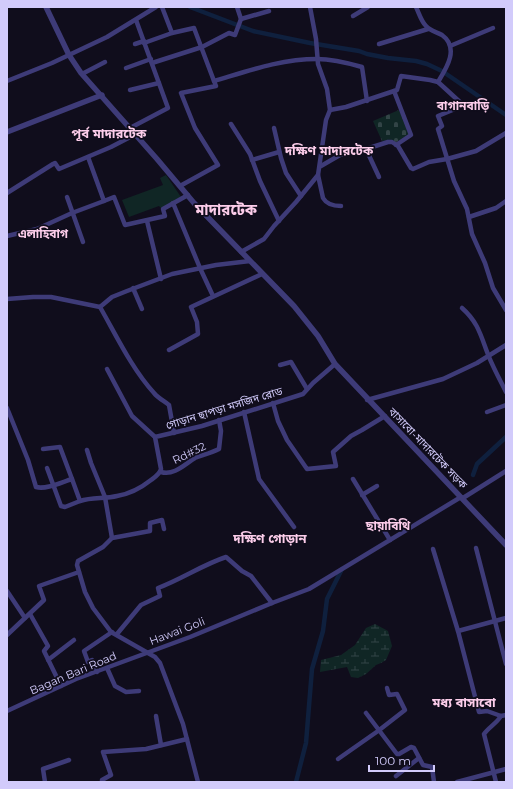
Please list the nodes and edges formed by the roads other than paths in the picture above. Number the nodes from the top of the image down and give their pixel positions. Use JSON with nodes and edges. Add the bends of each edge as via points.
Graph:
{"nodes":[{"id":1,"x":46,"y":7,"type":"edge"},
{"id":2,"x":156,"y":7,"type":"edge"},
{"id":3,"x":162,"y":7,"type":"edge"},
{"id":4,"x":237,"y":7,"type":"edge"},
{"id":5,"x":310,"y":7,"type":"edge"},
{"id":6,"x":368,"y":7,"type":"edge"},
{"id":7,"x":416,"y":7,"type":"edge"},
{"id":8,"x":269,"y":11,"type":"dead end"},
{"id":9,"x":353,"y":16,"type":"dead end"},
{"id":10,"x":136,"y":20,"type":"junction"},
{"id":11,"x":240,"y":21,"type":"junction"},
{"id":12,"x":428,"y":28,"type":"junction"},
{"id":13,"x":493,"y":28,"type":"dead end"},
{"id":14,"x":172,"y":33,"type":"junction"},
{"id":15,"x":144,"y":42,"type":"junction"},
{"id":16,"x":135,"y":44,"type":"dead end"},
{"id":17,"x":379,"y":44,"type":"dead end"},
{"id":18,"x":450,"y":46,"type":"junction"},
{"id":19,"x":202,"y":47,"type":"junction"},
{"id":20,"x":69,"y":55,"type":"junction"},
{"id":21,"x":317,"y":59,"type":"junction"},
{"id":22,"x":152,"y":61,"type":"junction"},
{"id":23,"x":105,"y":62,"type":"dead end"},
{"id":24,"x":126,"y":68,"type":"dead end"},
{"id":25,"x":82,"y":74,"type":"junction"},
{"id":26,"x":7,"y":81,"type":"edge"},
{"id":27,"x":214,"y":81,"type":"junction"},
{"id":28,"x":438,"y":82,"type":"junction"},
{"id":29,"x":159,"y":83,"type":"junction"},
{"id":30,"x":130,"y":90,"type":"dead end"},
{"id":31,"x":394,"y":91,"type":"junction"},
{"id":32,"x":102,"y":95,"type":"junction"},
{"id":33,"x":367,"y":101,"type":"junction"},
{"id":34,"x":330,"y":110,"type":"junction"},
{"id":35,"x":231,"y":124,"type":"dead end"},
{"id":36,"x":130,"y":128,"type":"junction"},
{"id":37,"x":274,"y":128,"type":"dead end"},
{"id":38,"x":7,"y":132,"type":"edge"},
{"id":39,"x":506,"y":133,"type":"edge"},
{"id":40,"x":136,"y":134,"type":"junction"},
{"id":41,"x":396,"y":145,"type":"junction"},
{"id":42,"x":366,"y":149,"type":"junction"},
{"id":43,"x":279,"y":152,"type":"junction"},
{"id":44,"x":88,"y":157,"type":"junction"},
{"id":45,"x":252,"y":160,"type":"junction"},
{"id":46,"x":447,"y":160,"type":"junction"},
{"id":47,"x":321,"y":166,"type":"junction"},
{"id":48,"x":318,"y":175,"type":"junction"},
{"id":49,"x":379,"y":177,"type":"dead end"},
{"id":50,"x":180,"y":186,"type":"junction"},
{"id":51,"x":7,"y":193,"type":"edge"},
{"id":52,"x":188,"y":195,"type":"junction"},
{"id":53,"x":301,"y":196,"type":"junction"},
{"id":54,"x":68,"y":197,"type":"dead end"},
{"id":55,"x":104,"y":200,"type":"junction"},
{"id":56,"x":506,"y":201,"type":"edge"},
{"id":57,"x":173,"y":204,"type":"junction"},
{"id":58,"x":341,"y":206,"type":"dead end"},
{"id":59,"x":72,"y":213,"type":"junction"},
{"id":60,"x":469,"y":217,"type":"junction"},
{"id":61,"x":147,"y":221,"type":"junction"},
{"id":62,"x":279,"y":221,"type":"junction"},
{"id":63,"x":7,"y":236,"type":"edge"},
{"id":64,"x":83,"y":242,"type":"dead end"},
{"id":65,"x":241,"y":252,"type":"junction"},
{"id":66,"x":250,"y":262,"type":"junction"},
{"id":67,"x":200,"y":268,"type":"junction"},
{"id":68,"x":262,"y":274,"type":"junction"},
{"id":69,"x":161,"y":279,"type":"junction"},
{"id":70,"x":133,"y":288,"type":"junction"},
{"id":71,"x":213,"y":296,"type":"junction"},
{"id":72,"x":7,"y":299,"type":"edge"},
{"id":73,"x":100,"y":307,"type":"junction"},
{"id":74,"x":462,"y":308,"type":"dead end"},
{"id":75,"x":142,"y":309,"type":"dead end"},
{"id":76,"x":506,"y":310,"type":"edge"},
{"id":77,"x":506,"y":345,"type":"edge"},
{"id":78,"x":170,"y":350,"type":"dead end"},
{"id":79,"x":489,"y":356,"type":"junction"},
{"id":80,"x":336,"y":364,"type":"junction"},
{"id":81,"x":280,"y":365,"type":"dead end"},
{"id":82,"x":107,"y":370,"type":"dead end"},
{"id":83,"x":307,"y":390,"type":"junction"},
{"id":84,"x":506,"y":392,"type":"edge"},
{"id":85,"x":367,"y":400,"type":"junction"},
{"id":86,"x":272,"y":403,"type":"junction"},
{"id":87,"x":506,"y":405,"type":"edge"},
{"id":88,"x":7,"y":408,"type":"edge"},
{"id":89,"x":244,"y":412,"type":"junction"},
{"id":90,"x":487,"y":412,"type":"dead end"},
{"id":91,"x":385,"y":416,"type":"junction"},
{"id":92,"x":219,"y":420,"type":"junction"},
{"id":93,"x":174,"y":433,"type":"junction"},
{"id":94,"x":155,"y":437,"type":"junction"},
{"id":95,"x":43,"y":449,"type":"dead end"},
{"id":96,"x":86,"y":450,"type":"dead end"},
{"id":97,"x":47,"y":468,"type":"dead end"},
{"id":98,"x":506,"y":471,"type":"edge"},
{"id":99,"x":161,"y":472,"type":"junction"},
{"id":100,"x":72,"y":479,"type":"junction"},
{"id":101,"x":353,"y":479,"type":"dead end"},
{"id":102,"x":54,"y":485,"type":"junction"},
{"id":103,"x":377,"y":486,"type":"dead end"},
{"id":104,"x":362,"y":495,"type":"junction"},
{"id":105,"x":105,"y":497,"type":"junction"},
{"id":106,"x":462,"y":498,"type":"junction"},
{"id":107,"x":80,"y":501,"type":"junction"},
{"id":108,"x":294,"y":527,"type":"dead end"},
{"id":109,"x":164,"y":528,"type":"dead end"},
{"id":110,"x":112,"y":538,"type":"junction"},
{"id":111,"x":390,"y":540,"type":"junction"},
{"id":112,"x":506,"y":545,"type":"edge"},
{"id":113,"x":476,"y":548,"type":"dead end"},
{"id":114,"x":433,"y":549,"type":"dead end"},
{"id":115,"x":79,"y":572,"type":"junction"},
{"id":116,"x":7,"y":591,"type":"edge"},
{"id":117,"x":272,"y":603,"type":"junction"},
{"id":118,"x":30,"y":614,"type":"junction"},
{"id":119,"x":25,"y":618,"type":"junction"},
{"id":120,"x":506,"y":618,"type":"edge"},
{"id":121,"x":495,"y":621,"type":"junction"},
{"id":122,"x":458,"y":630,"type":"junction"},
{"id":123,"x":112,"y":632,"type":"junction"},
{"id":124,"x":117,"y":634,"type":"junction"},
{"id":125,"x":7,"y":635,"type":"edge"},
{"id":126,"x":74,"y":640,"type":"dead end"},
{"id":127,"x":146,"y":652,"type":"junction"},
{"id":128,"x":48,"y":660,"type":"junction"},
{"id":129,"x":506,"y":664,"type":"edge"},
{"id":130,"x":107,"y":668,"type":"junction"},
{"id":131,"x":97,"y":672,"type":"junction"},
{"id":132,"x":62,"y":686,"type":"junction"},
{"id":133,"x":387,"y":688,"type":"dead end"},
{"id":134,"x":140,"y":691,"type":"dead end"},
{"id":135,"x":7,"y":712,"type":"edge"},
{"id":136,"x":366,"y":713,"type":"dead end"},
{"id":137,"x":504,"y":715,"type":"edge"},
{"id":138,"x":156,"y":716,"type":"dead end"},
{"id":139,"x":378,"y":730,"type":"junction"},
{"id":140,"x":187,"y":739,"type":"junction"},
{"id":141,"x":161,"y":745,"type":"junction"},
{"id":142,"x":419,"y":758,"type":"junction"},
{"id":143,"x":338,"y":759,"type":"dead end"},
{"id":144,"x":69,"y":760,"type":"dead end"},
{"id":145,"x":506,"y":769,"type":"edge"},
{"id":146,"x":493,"y":772,"type":"junction"},
{"id":147,"x":396,"y":776,"type":"dead end"},
{"id":148,"x":45,"y":782,"type":"edge"},
{"id":149,"x":102,"y":782,"type":"edge"},
{"id":150,"x":198,"y":782,"type":"edge"},
{"id":151,"x":434,"y":782,"type":"edge"},
{"id":152,"x":457,"y":782,"type":"edge"},
{"id":153,"x":496,"y":782,"type":"edge"}],
"edges":[{"from":1,"to":20,"type":"street","name":"বাসাবো-মাদারটেক সড়ক"},
{"from":2,"to":10,"type":"street"},
{"from":3,"to":14,"type":"street"},
{"from":4,"to":11,"type":"street"},
{"from":5,"to":21,"type":"street"},
{"from":6,"to":9,"type":"street"},
{"from":7,"to":12,"type":"street"},
{"from":8,"to":11,"type":"street"},
{"from":10,"to":15,"type":"street"},
{"from":10,"to":20,"type":"street"},
{"from":11,"to":19,"type":"street","via":[[236,35],[229,33]]},
{"from":12,"to":17,"type":"street"},
{"from":12,"to":18,"type":"street","via":[[443,36]]},
{"from":13,"to":18,"type":"street"},
{"from":14,"to":15,"type":"street"},
{"from":14,"to":19,"type":"street","via":[[194,28]]},
{"from":15,"to":16,"type":"street"},
{"from":15,"to":22,"type":"street"},
{"from":18,"to":28,"type":"street","via":[[451,56]]},
{"from":19,"to":22,"type":"street"},
{"from":19,"to":27,"type":"street"},
{"from":20,"to":25,"type":"street","name":"বাসাবো-মাদারটেক সড়ক"},
{"from":20,"to":26,"type":"street"},
{"from":21,"to":27,"type":"street","via":[[277,63]]},
{"from":21,"to":33,"type":"street","via":[[346,62],[362,67]]},
{"from":21,"to":34,"type":"street","via":[[327,89]]},
{"from":22,"to":24,"type":"street"},
{"from":22,"to":29,"type":"street"},
{"from":23,"to":25,"type":"street"},
{"from":25,"to":32,"type":"street","name":"বাসাবো-মাদারটেক সড়ক"},
{"from":27,"to":50,"type":"street","via":[[216,86],[181,93],[196,128],[218,165]]},
{"from":28,"to":31,"type":"street","via":[[401,76],[397,90]]},
{"from":28,"to":46,"type":"street","via":[[461,103],[455,109],[438,116],[442,126],[438,129]]},
{"from":29,"to":30,"type":"street"},
{"from":29,"to":36,"type":"street","via":[[168,108]]},
{"from":31,"to":33,"type":"street"},
{"from":31,"to":41,"type":"street","via":[[412,135]]},
{"from":32,"to":36,"type":"street","name":"বাসাবো-মাদারটেক সড়ক"},
{"from":32,"to":38,"type":"street"},
{"from":33,"to":34,"type":"street"},
{"from":34,"to":47,"type":"street","via":[[326,120]]},
{"from":35,"to":45,"type":"street"},
{"from":36,"to":40,"type":"street","name":"বাসাবো-মাদারটেক সড়ক"},
{"from":37,"to":43,"type":"street"},
{"from":39,"to":46,"type":"street","via":[[476,151]]},
{"from":40,"to":44,"type":"street"},
{"from":40,"to":50,"type":"street","name":"বাসাবো-মাদারটেক সড়ক"},
{"from":41,"to":42,"type":"street","via":[[384,142]]},
{"from":41,"to":46,"type":"street","via":[[412,169],[429,162]]},
{"from":42,"to":47,"type":"street","via":[[340,155]]},
{"from":42,"to":49,"type":"street"},
{"from":43,"to":45,"type":"street"},
{"from":43,"to":53,"type":"street","via":[[286,173]]},
{"from":44,"to":51,"type":"street","via":[[58,169],[55,163]]},
{"from":44,"to":55,"type":"street"},
{"from":45,"to":62,"type":"street"},
{"from":46,"to":60,"type":"street"},
{"from":47,"to":48,"type":"street"},
{"from":48,"to":53,"type":"street"},
{"from":48,"to":58,"type":"street","via":[[325,201],[334,206]]},
{"from":50,"to":52,"type":"street","name":"বাসাবো-মাদারটেক সড়ক"},
{"from":52,"to":57,"type":"street"},
{"from":52,"to":65,"type":"street","name":"বাসাবো-মাদারটেক সড়ক"},
{"from":53,"to":62,"type":"street"},
{"from":54,"to":59,"type":"street"},
{"from":55,"to":59,"type":"street"},
{"from":55,"to":61,"type":"street","via":[[114,197],[125,225]]},
{"from":56,"to":60,"type":"street","via":[[496,208]]},
{"from":57,"to":61,"type":"street","via":[[163,209],[165,216]]},
{"from":57,"to":67,"type":"street"},
{"from":59,"to":63,"type":"street","via":[[38,229]]},
{"from":59,"to":64,"type":"street"},
{"from":60,"to":76,"type":"street","via":[[472,234],[493,288]]},
{"from":61,"to":69,"type":"street"},
{"from":62,"to":65,"type":"street","via":[[264,239]]},
{"from":65,"to":66,"type":"street","name":"বাসাবো-মাদারটেক সড়ক"},
{"from":66,"to":67,"type":"street"},
{"from":66,"to":68,"type":"street","name":"বাসাবো-মাদারটেক সড়ক"},
{"from":67,"to":69,"type":"street"},
{"from":67,"to":71,"type":"street"},
{"from":68,"to":71,"type":"street"},
{"from":68,"to":80,"type":"street","name":"বাসাবো-মাদারটেক সড়ক","via":[[294,306]]},
{"from":69,"to":70,"type":"street","via":[[151,280]]},
{"from":70,"to":73,"type":"street","via":[[112,297]]},
{"from":70,"to":75,"type":"street"},
{"from":71,"to":78,"type":"street","via":[[191,307],[197,322],[198,334]]},
{"from":72,"to":73,"type":"street","via":[[51,297]]},
{"from":73,"to":93,"type":"street","via":[[144,381],[169,405]]},
{"from":74,"to":79,"type":"street","via":[[472,317]]},
{"from":77,"to":79,"type":"street"},
{"from":79,"to":84,"type":"street"},
{"from":79,"to":85,"type":"street","via":[[443,379]]},
{"from":80,"to":83,"type":"street","name":"গোড়ান ছাপড়া মসজিদ রোড"},
{"from":80,"to":85,"type":"street","name":"বাসাবো-মাদারটেক সড়ক"},
{"from":81,"to":83,"type":"street","via":[[291,362]]},
{"from":82,"to":94,"type":"street","via":[[132,416]]},
{"from":83,"to":86,"type":"street","name":"গোড়ান ছাপড়া মসজিদ রোড","via":[[303,394]]},
{"from":85,"to":91,"type":"street","name":"বাসাবো-মাদারটেক সড়ক"},
{"from":86,"to":89,"type":"street","name":"গোড়ান ছাপড়া মসজিদ রোড"},
{"from":86,"to":91,"type":"street","via":[[286,440],[307,469],[336,466],[333,452],[351,436]]},
{"from":87,"to":90,"type":"street"},
{"from":88,"to":102,"type":"street","via":[[36,486],[39,488]]},
{"from":89,"to":92,"type":"street","name":"গোড়ান ছাপড়া মসজিদ রোড"},
{"from":89,"to":108,"type":"street","via":[[259,479]]},
{"from":91,"to":106,"type":"street","name":"বাসাবো-মাদারটেক সড়ক"},
{"from":92,"to":93,"type":"street","name":"গোড়ান ছাপড়া মসজিদ রোড"},
{"from":92,"to":99,"type":"street","name":"Rd#32","via":[[219,449],[182,467]]},
{"from":93,"to":94,"type":"street","name":"গোড়ান ছাপড়া মসজিদ রোড"},
{"from":94,"to":99,"type":"street","name":"গোড়ান ছাপড়া মসজিদ রোড"},
{"from":95,"to":100,"type":"street","via":[[60,447]]},
{"from":96,"to":105,"type":"street"},
{"from":97,"to":102,"type":"street"},
{"from":98,"to":106,"type":"street","name":"Hawai Goli"},
{"from":99,"to":105,"type":"street","via":[[134,491]]},
{"from":100,"to":102,"type":"street"},
{"from":100,"to":107,"type":"street"},
{"from":101,"to":104,"type":"street"},
{"from":102,"to":107,"type":"street","via":[[61,506]]},
{"from":103,"to":104,"type":"street"},
{"from":104,"to":111,"type":"street"},
{"from":105,"to":107,"type":"street"},
{"from":105,"to":110,"type":"street"},
{"from":106,"to":111,"type":"street","name":"Hawai Goli"},
{"from":106,"to":112,"type":"street","name":"বাসাবো-মাদারটেক সড়ক"},
{"from":109,"to":110,"type":"street","via":[[162,520],[150,523],[150,531]]},
{"from":110,"to":115,"type":"street","via":[[103,547],[78,561]]},
{"from":111,"to":117,"type":"street","name":"Hawai Goli","via":[[310,589]]},
{"from":113,"to":121,"type":"street"},
{"from":114,"to":122,"type":"street"},
{"from":115,"to":118,"type":"street","via":[[39,586],[44,600]]},
{"from":115,"to":123,"type":"street","via":[[93,608]]},
{"from":116,"to":119,"type":"street"},
{"from":117,"to":124,"type":"street","via":[[252,576],[226,557],[158,588],[160,596],[137,608]]},
{"from":117,"to":127,"type":"street","name":"Hawai Goli"},
{"from":118,"to":119,"type":"street"},
{"from":118,"to":128,"type":"street","via":[[48,646],[44,650]]},
{"from":119,"to":125,"type":"street"},
{"from":120,"to":121,"type":"street"},
{"from":121,"to":122,"type":"street"},
{"from":121,"to":129,"type":"street"},
{"from":122,"to":137,"type":"street","via":[[479,712]]},
{"from":123,"to":124,"type":"street"},
{"from":123,"to":131,"type":"street","via":[[84,651],[88,662],[94,662]]},
{"from":124,"to":127,"type":"street"},
{"from":126,"to":128,"type":"street"},
{"from":127,"to":130,"type":"street","name":"Bagan Bari Road"},
{"from":127,"to":140,"type":"street","via":[[160,663]]},
{"from":128,"to":132,"type":"street"},
{"from":130,"to":131,"type":"street","name":"Bagan Bari Road"},
{"from":130,"to":134,"type":"street","via":[[114,686],[126,692]]},
{"from":131,"to":132,"type":"street","name":"Bagan Bari Road"},
{"from":132,"to":135,"type":"street","name":"Bagan Bari Road"},
{"from":133,"to":139,"type":"street","via":[[389,696],[396,694],[405,710]]},
{"from":136,"to":139,"type":"street"},
{"from":137,"to":146,"type":"street","via":[[484,734]]},
{"from":138,"to":141,"type":"street"},
{"from":139,"to":142,"type":"street","via":[[397,754],[413,747]]},
{"from":139,"to":143,"type":"street"},
{"from":140,"to":141,"type":"street"},
{"from":140,"to":150,"type":"street"},
{"from":141,"to":149,"type":"street","via":[[146,749],[103,752],[111,776]]},
{"from":142,"to":147,"type":"street"},
{"from":142,"to":151,"type":"street","via":[[424,766],[432,767]]},
{"from":144,"to":148,"type":"street","via":[[43,769]]},
{"from":145,"to":146,"type":"street"},
{"from":146,"to":152,"type":"street"},
{"from":146,"to":153,"type":"street"}]}
